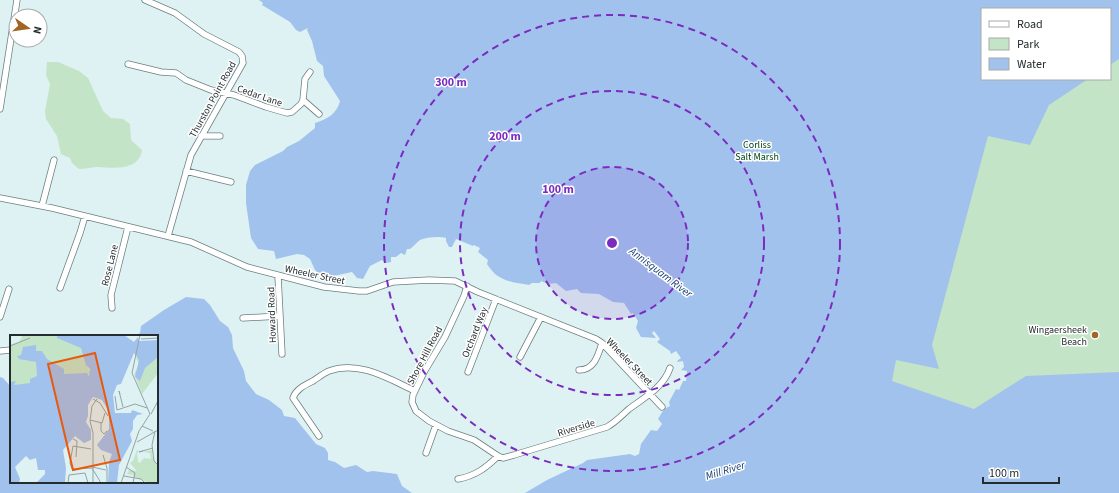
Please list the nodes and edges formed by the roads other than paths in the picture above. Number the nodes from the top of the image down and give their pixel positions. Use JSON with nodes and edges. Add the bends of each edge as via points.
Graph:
{"nodes":[{"id":1,"x":17,"y":0,"type":"edge"},
{"id":2,"x":145,"y":0,"type":"edge"},
{"id":3,"x":128,"y":64,"type":"dead end"},
{"id":4,"x":310,"y":72,"type":"dead end"},
{"id":5,"x":224,"y":94,"type":"junction"},
{"id":6,"x":303,"y":100,"type":"junction"},
{"id":7,"x":0,"y":109,"type":"edge"},
{"id":8,"x":319,"y":114,"type":"dead end"},
{"id":9,"x":201,"y":136,"type":"junction"},
{"id":10,"x":220,"y":136,"type":"dead end"},
{"id":11,"x":54,"y":160,"type":"dead end"},
{"id":12,"x":186,"y":171,"type":"junction"},
{"id":13,"x":231,"y":182,"type":"dead end"},
{"id":14,"x":0,"y":198,"type":"edge"},
{"id":15,"x":42,"y":206,"type":"junction"},
{"id":16,"x":85,"y":216,"type":"junction"},
{"id":17,"x":128,"y":227,"type":"junction"},
{"id":18,"x":168,"y":236,"type":"junction"},
{"id":19,"x":278,"y":276,"type":"junction"},
{"id":20,"x":467,"y":286,"type":"junction"},
{"id":21,"x":60,"y":288,"type":"dead end"},
{"id":22,"x":9,"y":289,"type":"dead end"},
{"id":23,"x":496,"y":299,"type":"junction"},
{"id":24,"x":112,"y":308,"type":"dead end"},
{"id":25,"x":280,"y":316,"type":"junction"},
{"id":26,"x":541,"y":316,"type":"junction"},
{"id":27,"x":0,"y":317,"type":"edge"},
{"id":28,"x":243,"y":318,"type":"dead end"},
{"id":29,"x":602,"y":343,"type":"junction"},
{"id":30,"x":10,"y":350,"type":"edge"},
{"id":31,"x":0,"y":351,"type":"edge"},
{"id":32,"x":282,"y":354,"type":"dead end"},
{"id":33,"x":520,"y":357,"type":"dead end"},
{"id":34,"x":670,"y":368,"type":"dead end"},
{"id":35,"x":578,"y":370,"type":"dead end"},
{"id":36,"x":468,"y":372,"type":"dead end"},
{"id":37,"x":415,"y":392,"type":"junction"},
{"id":38,"x":650,"y":394,"type":"junction"},
{"id":39,"x":662,"y":407,"type":"dead end"},
{"id":40,"x":436,"y":424,"type":"junction"},
{"id":41,"x":319,"y":436,"type":"dead end"},
{"id":42,"x":426,"y":453,"type":"dead end"},
{"id":43,"x":498,"y":456,"type":"junction"},
{"id":44,"x":458,"y":479,"type":"dead end"}],
"edges":[{"from":1,"to":7,"type":"street"},
{"from":2,"to":5,"type":"street","name":"Thurston Point Road","via":[[175,14],[204,34],[239,52],[243,63]]},
{"from":3,"to":5,"type":"street","via":[[161,72],[176,72],[197,85]]},
{"from":4,"to":6,"type":"street","via":[[305,79]]},
{"from":5,"to":6,"type":"street","name":"Cedar Lane","via":[[287,113],[292,112]]},
{"from":5,"to":9,"type":"street","name":"Thurston Point Road"},
{"from":6,"to":8,"type":"street"},
{"from":9,"to":10,"type":"street"},
{"from":9,"to":12,"type":"street","name":"Thurston Point Road"},
{"from":11,"to":15,"type":"street"},
{"from":12,"to":13,"type":"street"},
{"from":12,"to":18,"type":"street","name":"Thurston Point Road"},
{"from":14,"to":15,"type":"street","name":"Wheeler Street"},
{"from":15,"to":16,"type":"street","name":"Wheeler Street"},
{"from":16,"to":17,"type":"street","name":"Wheeler Street"},
{"from":16,"to":21,"type":"street"},
{"from":17,"to":18,"type":"street","name":"Wheeler Street"},
{"from":17,"to":24,"type":"street","name":"Rose Lane","via":[[111,295]]},
{"from":18,"to":19,"type":"street","name":"Wheeler Street","via":[[191,242],[247,267]]},
{"from":19,"to":20,"type":"street","name":"Wheeler Street","via":[[324,288],[360,291],[368,291],[393,282],[408,281],[455,281]]},
{"from":19,"to":25,"type":"street","name":"Howard Road"},
{"from":20,"to":23,"type":"street","name":"Wheeler Street"},
{"from":20,"to":37,"type":"street","name":"Shore Hill Road","via":[[445,337]]},
{"from":22,"to":27,"type":"street"},
{"from":23,"to":26,"type":"street","name":"Wheeler Street"},
{"from":23,"to":36,"type":"street","name":"Orchard Way"},
{"from":25,"to":28,"type":"street"},
{"from":25,"to":32,"type":"street","name":"Howard Road"},
{"from":26,"to":29,"type":"street","name":"Wheeler Street"},
{"from":26,"to":33,"type":"street"},
{"from":29,"to":35,"type":"street","via":[[593,363],[588,368]]},
{"from":29,"to":38,"type":"street","name":"Wheeler Street"},
{"from":30,"to":31,"type":"street"},
{"from":34,"to":38,"type":"street","name":"Wheeler Street","via":[[665,379]]},
{"from":37,"to":40,"type":"street","name":"Shore Hill Road","via":[[412,402],[416,411]]},
{"from":37,"to":41,"type":"street","via":[[369,371],[348,368],[329,371],[300,388],[293,398]]},
{"from":38,"to":39,"type":"street","name":"Wheeler Street"},
{"from":38,"to":43,"type":"street","name":"Riverside","via":[[616,422],[607,426],[508,457]]},
{"from":40,"to":42,"type":"street"},
{"from":40,"to":43,"type":"street","name":"Shore Hill Road","via":[[474,440]]},
{"from":43,"to":44,"type":"street","via":[[488,467],[467,478]]}]}
